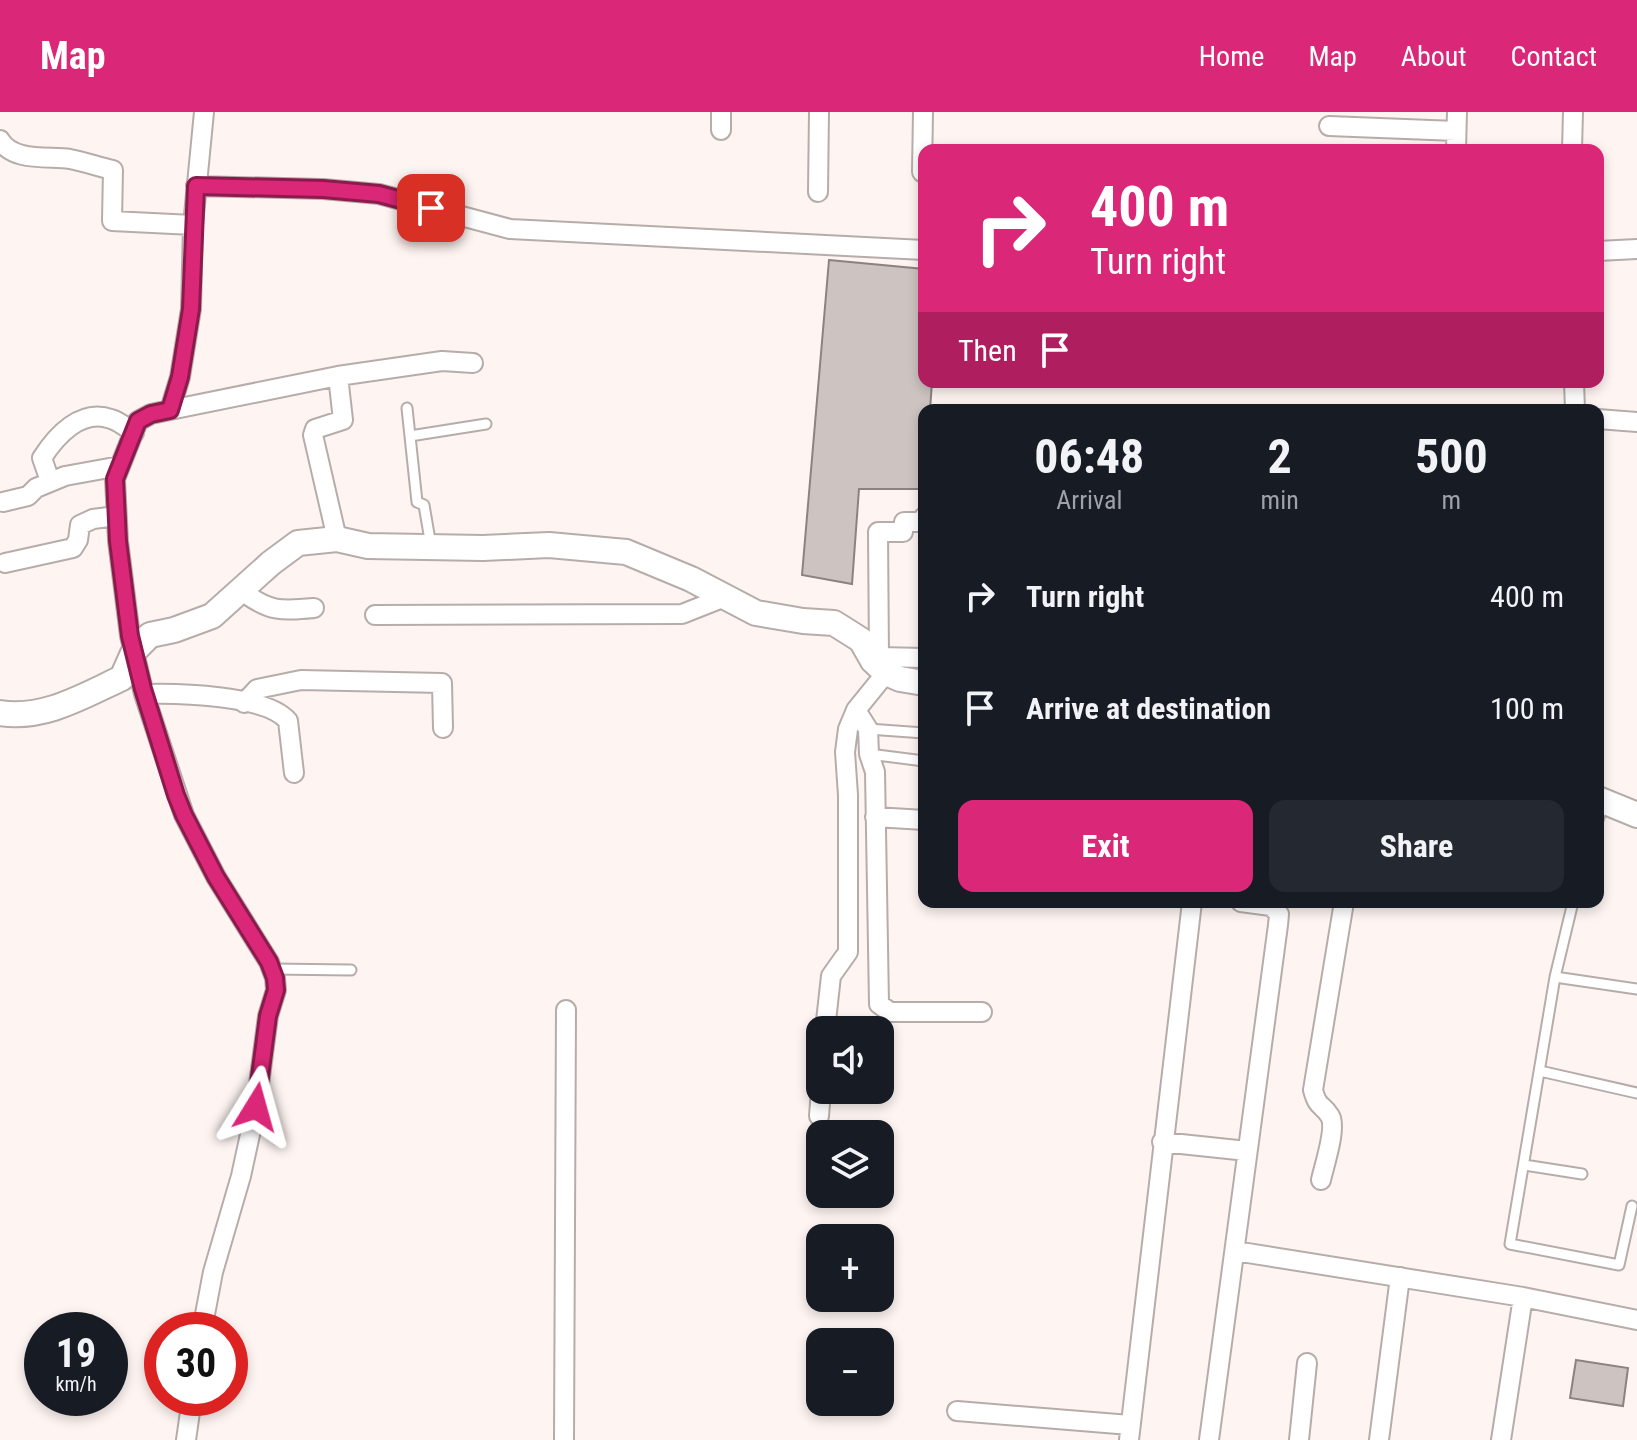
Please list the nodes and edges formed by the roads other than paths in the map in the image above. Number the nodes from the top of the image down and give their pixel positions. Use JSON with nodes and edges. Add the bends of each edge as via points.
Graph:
{"nodes":[{"id":1,"x":204,"y":112,"type":"edge"},
{"id":2,"x":819,"y":112,"type":"edge"},
{"id":3,"x":923,"y":112,"type":"edge"},
{"id":4,"x":1457,"y":112,"type":"edge"},
{"id":5,"x":1573,"y":112,"type":"edge"},
{"id":6,"x":1329,"y":126,"type":"dead end"},
{"id":7,"x":0,"y":140,"type":"edge"},
{"id":8,"x":1456,"y":141,"type":"edge"},
{"id":9,"x":922,"y":144,"type":"edge"},
{"id":10,"x":1572,"y":144,"type":"edge"},
{"id":11,"x":196,"y":186,"type":"junction"},
{"id":12,"x":818,"y":192,"type":"dead end"},
{"id":13,"x":193,"y":225,"type":"junction"},
{"id":14,"x":1637,"y":249,"type":"edge"},
{"id":15,"x":918,"y":250,"type":"edge"},
{"id":16,"x":1604,"y":251,"type":"edge"},
{"id":17,"x":473,"y":363,"type":"dead end"},
{"id":18,"x":338,"y":376,"type":"junction"},
{"id":19,"x":407,"y":408,"type":"dead end"},
{"id":20,"x":170,"y":410,"type":"junction"},
{"id":21,"x":1604,"y":419,"type":"edge"},
{"id":22,"x":1637,"y":422,"type":"edge"},
{"id":23,"x":486,"y":424,"type":"dead end"},
{"id":24,"x":134,"y":433,"type":"junction"},
{"id":25,"x":410,"y":436,"type":"junction"},
{"id":26,"x":120,"y":466,"type":"junction"},
{"id":27,"x":50,"y":481,"type":"junction"},
{"id":28,"x":3,"y":502,"type":"dead end"},
{"id":29,"x":116,"y":516,"type":"junction"},
{"id":30,"x":918,"y":522,"type":"edge"},
{"id":31,"x":337,"y":539,"type":"junction"},
{"id":32,"x":431,"y":546,"type":"junction"},
{"id":33,"x":5,"y":563,"type":"dead end"},
{"id":34,"x":242,"y":591,"type":"junction"},
{"id":35,"x":725,"y":597,"type":"junction"},
{"id":36,"x":314,"y":608,"type":"dead end"},
{"id":37,"x":375,"y":615,"type":"dead end"},
{"id":38,"x":134,"y":651,"type":"junction"},
{"id":39,"x":918,"y":658,"type":"edge"},
{"id":40,"x":886,"y":673,"type":"junction"},
{"id":41,"x":918,"y":682,"type":"edge"},
{"id":42,"x":144,"y":694,"type":"junction"},
{"id":43,"x":244,"y":703,"type":"junction"},
{"id":44,"x":856,"y":710,"type":"junction"},
{"id":45,"x":0,"y":713,"type":"edge"},
{"id":46,"x":443,"y":728,"type":"dead end"},
{"id":47,"x":868,"y":729,"type":"junction"},
{"id":48,"x":918,"y":733,"type":"edge"},
{"id":49,"x":869,"y":754,"type":"junction"},
{"id":50,"x":918,"y":760,"type":"edge"},
{"id":51,"x":294,"y":773,"type":"dead end"},
{"id":52,"x":1604,"y":808,"type":"edge"},
{"id":53,"x":1637,"y":815,"type":"edge"},
{"id":54,"x":875,"y":817,"type":"junction"},
{"id":55,"x":918,"y":820,"type":"edge"},
{"id":56,"x":1191,"y":908,"type":"edge"},
{"id":57,"x":1273,"y":908,"type":"edge"},
{"id":58,"x":1343,"y":908,"type":"edge"},
{"id":59,"x":1572,"y":908,"type":"edge"},
{"id":60,"x":272,"y":969,"type":"junction"},
{"id":61,"x":351,"y":970,"type":"dead end"},
{"id":62,"x":1555,"y":977,"type":"junction"},
{"id":63,"x":1637,"y":989,"type":"edge"},
{"id":64,"x":566,"y":1010,"type":"dead end"},
{"id":65,"x":982,"y":1012,"type":"dead end"},
{"id":66,"x":827,"y":1016,"type":"edge"},
{"id":67,"x":1540,"y":1071,"type":"junction"},
{"id":68,"x":1637,"y":1093,"type":"edge"},
{"id":69,"x":820,"y":1104,"type":"edge"},
{"id":70,"x":819,"y":1116,"type":"dead end"},
{"id":71,"x":1162,"y":1142,"type":"junction"},
{"id":72,"x":1247,"y":1151,"type":"junction"},
{"id":73,"x":1524,"y":1165,"type":"junction"},
{"id":74,"x":1582,"y":1174,"type":"dead end"},
{"id":75,"x":1321,"y":1180,"type":"dead end"},
{"id":76,"x":1632,"y":1206,"type":"dead end"},
{"id":77,"x":1235,"y":1251,"type":"junction"},
{"id":78,"x":1400,"y":1277,"type":"junction"},
{"id":79,"x":1523,"y":1297,"type":"junction"},
{"id":80,"x":205,"y":1312,"type":"edge"},
{"id":81,"x":1637,"y":1320,"type":"edge"},
{"id":82,"x":1307,"y":1363,"type":"dead end"},
{"id":83,"x":957,"y":1411,"type":"dead end"},
{"id":84,"x":189,"y":1416,"type":"edge"},
{"id":85,"x":1130,"y":1433,"type":"edge"},
{"id":86,"x":186,"y":1440,"type":"edge"},
{"id":87,"x":564,"y":1440,"type":"edge"},
{"id":88,"x":1209,"y":1440,"type":"edge"},
{"id":89,"x":1299,"y":1440,"type":"edge"},
{"id":90,"x":1379,"y":1440,"type":"edge"},
{"id":91,"x":1501,"y":1440,"type":"edge"}],
"edges":[{"from":1,"to":11,"type":"street"},
{"from":2,"to":12,"type":"street"},
{"from":3,"to":9,"type":"street"},
{"from":4,"to":8,"type":"street"},
{"from":5,"to":10,"type":"street"},
{"from":6,"to":8,"type":"street"},
{"from":7,"to":13,"type":"street","via":[[19,154],[113,170],[112,221]]},
{"from":11,"to":13,"type":"street"},
{"from":11,"to":15,"type":"street","via":[[379,194],[510,229]]},
{"from":13,"to":20,"type":"street","via":[[191,309]]},
{"from":14,"to":16,"type":"street"},
{"from":17,"to":18,"type":"street","via":[[442,361]]},
{"from":18,"to":20,"type":"street"},
{"from":18,"to":31,"type":"street","via":[[343,420],[315,429],[313,435]]},
{"from":19,"to":25,"type":"lane"},
{"from":20,"to":24,"type":"street","via":[[138,421]]},
{"from":21,"to":22,"type":"street"},
{"from":23,"to":25,"type":"lane"},
{"from":24,"to":26,"type":"street"},
{"from":24,"to":27,"type":"street","via":[[110,418],[71,424],[42,458]]},
{"from":25,"to":32,"type":"lane","via":[[417,502],[424,505]]},
{"from":26,"to":27,"type":"street"},
{"from":26,"to":29,"type":"street"},
{"from":27,"to":28,"type":"street","via":[[28,496]]},
{"from":29,"to":33,"type":"street","via":[[80,525],[73,548]]},
{"from":29,"to":38,"type":"street"},
{"from":30,"to":39,"type":"street","via":[[904,522],[903,532],[878,532],[879,657]]},
{"from":31,"to":32,"type":"street","via":[[368,546]]},
{"from":31,"to":34,"type":"street","via":[[298,543]]},
{"from":32,"to":35,"type":"street","via":[[549,545],[626,552]]},
{"from":34,"to":36,"type":"street","via":[[273,609]]},
{"from":34,"to":38,"type":"street","via":[[212,616],[150,635]]},
{"from":35,"to":37,"type":"street","via":[[682,614]]},
{"from":35,"to":40,"type":"street","via":[[756,613],[834,623],[861,640]]},
{"from":38,"to":42,"type":"street"},
{"from":38,"to":45,"type":"street","via":[[122,678],[54,710]]},
{"from":40,"to":41,"type":"street"},
{"from":40,"to":44,"type":"street"},
{"from":42,"to":43,"type":"street","via":[[190,693]]},
{"from":42,"to":60,"type":"street","via":[[184,815]]},
{"from":43,"to":46,"type":"street","via":[[257,689],[301,680],[442,683]]},
{"from":43,"to":51,"type":"street","via":[[283,714]]},
{"from":44,"to":47,"type":"street"},
{"from":44,"to":66,"type":"street","via":[[845,752],[848,952],[831,976]]},
{"from":47,"to":48,"type":"lane"},
{"from":47,"to":49,"type":"street"},
{"from":49,"to":50,"type":"lane"},
{"from":49,"to":54,"type":"street","via":[[875,772]]},
{"from":52,"to":53,"type":"street"},
{"from":54,"to":55,"type":"street"},
{"from":54,"to":65,"type":"street","via":[[879,1004],[890,1012]]},
{"from":56,"to":71,"type":"street"},
{"from":57,"to":72,"type":"street","via":[[1279,914]]},
{"from":58,"to":75,"type":"street","via":[[1313,1090],[1333,1125]]},
{"from":59,"to":62,"type":"lane"},
{"from":60,"to":61,"type":"lane"},
{"from":60,"to":80,"type":"street","via":[[276,990],[256,1107]]},
{"from":62,"to":63,"type":"lane"},
{"from":62,"to":67,"type":"lane"},
{"from":64,"to":87,"type":"street"},
{"from":67,"to":68,"type":"lane"},
{"from":67,"to":73,"type":"lane"},
{"from":69,"to":70,"type":"street"},
{"from":71,"to":72,"type":"street"},
{"from":71,"to":85,"type":"street"},
{"from":72,"to":77,"type":"street"},
{"from":73,"to":74,"type":"lane"},
{"from":73,"to":76,"type":"lane","via":[[1510,1244],[1619,1265]]},
{"from":77,"to":78,"type":"street"},
{"from":77,"to":88,"type":"street"},
{"from":78,"to":79,"type":"street"},
{"from":78,"to":90,"type":"street"},
{"from":79,"to":81,"type":"street"},
{"from":79,"to":91,"type":"street"},
{"from":82,"to":89,"type":"street"},
{"from":83,"to":85,"type":"street"},
{"from":84,"to":86,"type":"street"}]}
